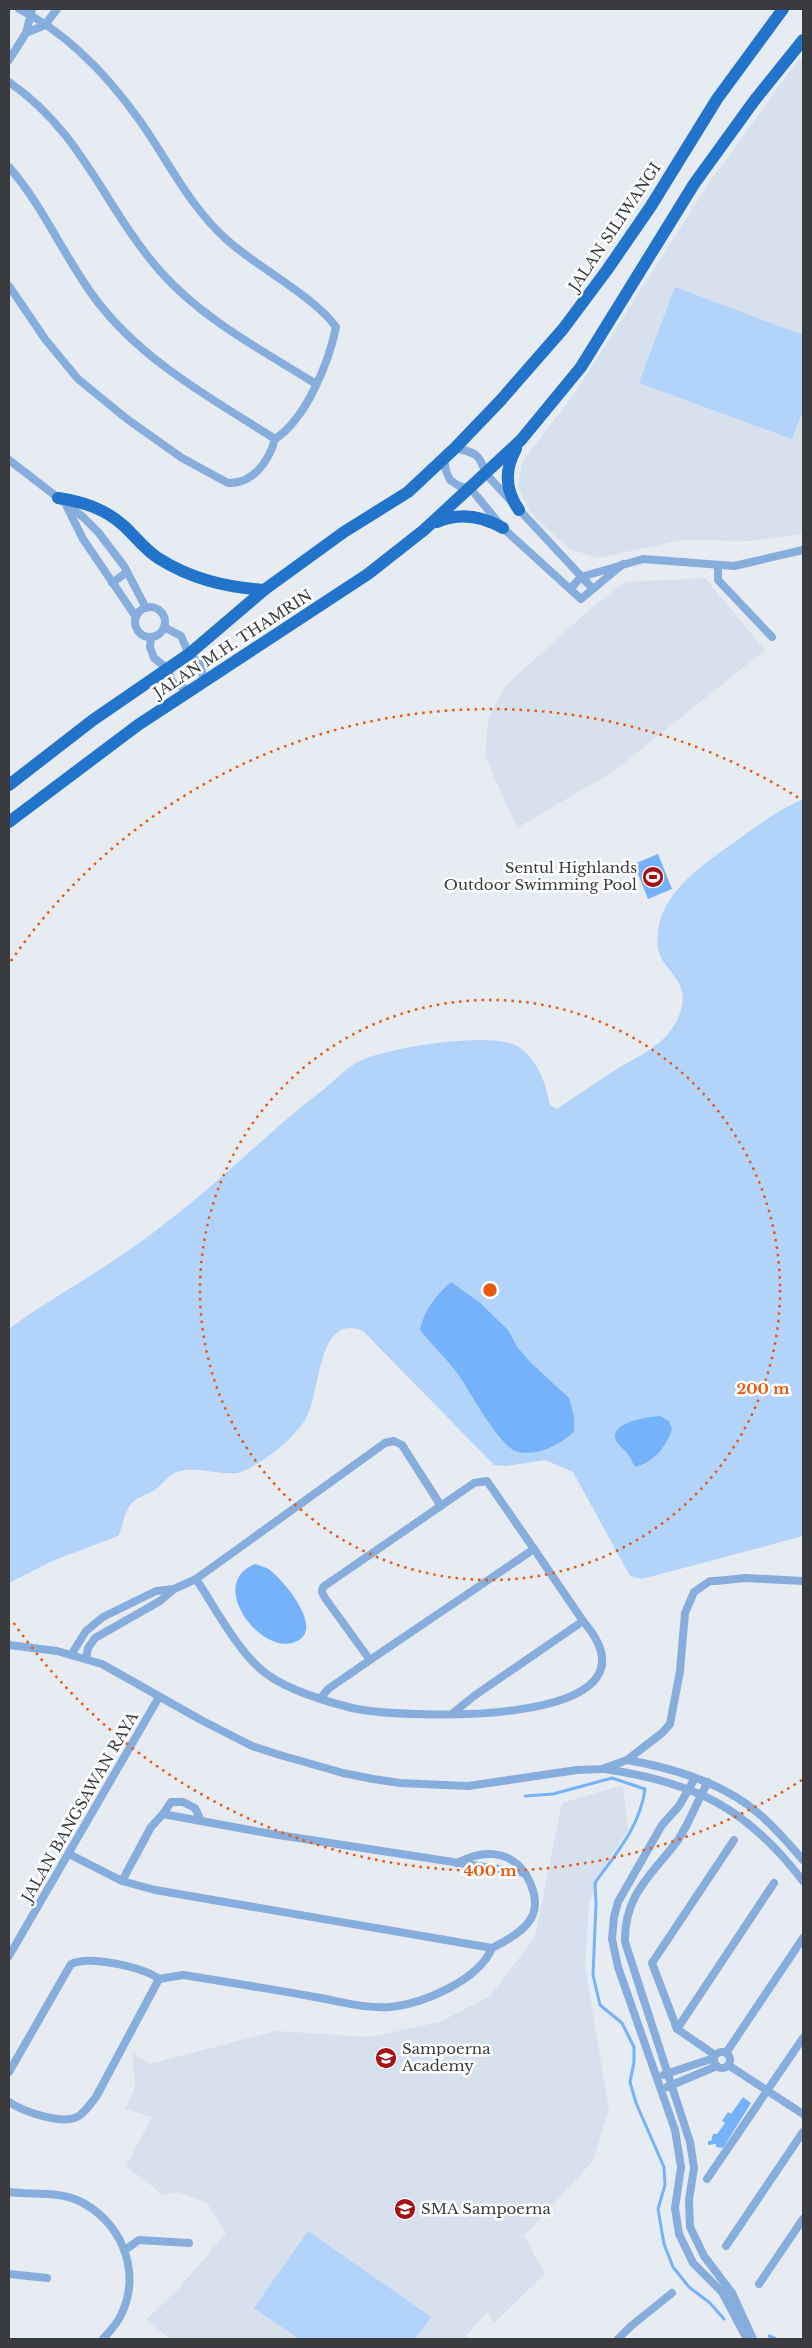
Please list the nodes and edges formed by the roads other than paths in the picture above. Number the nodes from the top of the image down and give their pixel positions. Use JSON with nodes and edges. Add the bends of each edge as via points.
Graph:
{"nodes":[{"id":1,"x":19,"y":9,"type":"edge"},
{"id":2,"x":57,"y":9,"type":"edge"},
{"id":3,"x":774,"y":9,"type":"edge"},
{"id":4,"x":783,"y":9,"type":"edge"},
{"id":5,"x":30,"y":11,"type":"edge"},
{"id":6,"x":771,"y":24,"type":"junction"},
{"id":7,"x":45,"y":25,"type":"junction"},
{"id":8,"x":26,"y":33,"type":"junction"},
{"id":9,"x":803,"y":40,"type":"edge"},
{"id":10,"x":803,"y":49,"type":"edge"},
{"id":11,"x":790,"y":58,"type":"junction"},
{"id":12,"x":9,"y":60,"type":"edge"},
{"id":13,"x":9,"y":82,"type":"edge"},
{"id":14,"x":9,"y":167,"type":"edge"},
{"id":15,"x":9,"y":286,"type":"edge"},
{"id":16,"x":316,"y":384,"type":"junction"},
{"id":17,"x":275,"y":439,"type":"junction"},
{"id":18,"x":521,"y":440,"type":"junction"},
{"id":19,"x":455,"y":448,"type":"junction"},
{"id":20,"x":444,"y":458,"type":"junction"},
{"id":21,"x":9,"y":460,"type":"edge"},
{"id":22,"x":486,"y":474,"type":"junction"},
{"id":23,"x":471,"y":489,"type":"junction"},
{"id":24,"x":62,"y":501,"type":"junction"},
{"id":25,"x":519,"y":510,"type":"junction"},
{"id":26,"x":503,"y":528,"type":"junction"},
{"id":27,"x":424,"y":530,"type":"junction"},
{"id":28,"x":803,"y":550,"type":"edge"},
{"id":29,"x":623,"y":564,"type":"junction"},
{"id":30,"x":718,"y":566,"type":"junction"},
{"id":31,"x":127,"y":572,"type":"junction"},
{"id":32,"x":581,"y":577,"type":"junction"},
{"id":33,"x":112,"y":583,"type":"junction"},
{"id":34,"x":571,"y":588,"type":"junction"},
{"id":35,"x":592,"y":588,"type":"junction"},
{"id":36,"x":264,"y":590,"type":"junction"},
{"id":37,"x":146,"y":608,"type":"junction"},
{"id":38,"x":136,"y":617,"type":"junction"},
{"id":39,"x":164,"y":627,"type":"junction"},
{"id":40,"x":151,"y":637,"type":"junction"},
{"id":41,"x":772,"y":637,"type":"dead end"},
{"id":42,"x":189,"y":654,"type":"junction"},
{"id":43,"x":168,"y":669,"type":"junction"},
{"id":44,"x":197,"y":687,"type":"junction"},
{"id":45,"x":9,"y":785,"type":"edge"},
{"id":46,"x":9,"y":822,"type":"edge"},
{"id":47,"x":441,"y":1506,"type":"junction"},
{"id":48,"x":534,"y":1548,"type":"junction"},
{"id":49,"x":196,"y":1579,"type":"junction"},
{"id":50,"x":803,"y":1581,"type":"edge"},
{"id":51,"x":174,"y":1589,"type":"junction"},
{"id":52,"x":119,"y":1610,"type":"junction"},
{"id":53,"x":583,"y":1621,"type":"junction"},
{"id":54,"x":124,"y":1623,"type":"junction"},
{"id":55,"x":9,"y":1645,"type":"edge"},
{"id":56,"x":71,"y":1655,"type":"junction"},
{"id":57,"x":86,"y":1659,"type":"junction"},
{"id":58,"x":370,"y":1660,"type":"junction"},
{"id":59,"x":159,"y":1697,"type":"junction"},
{"id":60,"x":321,"y":1698,"type":"junction"},
{"id":61,"x":453,"y":1713,"type":"junction"},
{"id":62,"x":627,"y":1760,"type":"junction"},
{"id":63,"x":602,"y":1769,"type":"junction"},
{"id":64,"x":695,"y":1778,"type":"junction"},
{"id":65,"x":708,"y":1782,"type":"junction"},
{"id":66,"x":688,"y":1789,"type":"junction"},
{"id":67,"x":701,"y":1794,"type":"junction"},
{"id":68,"x":678,"y":1806,"type":"junction"},
{"id":69,"x":163,"y":1814,"type":"junction"},
{"id":70,"x":690,"y":1815,"type":"junction"},
{"id":71,"x":201,"y":1821,"type":"junction"},
{"id":72,"x":734,"y":1840,"type":"dead end"},
{"id":73,"x":649,"y":1850,"type":"junction"},
{"id":74,"x":69,"y":1854,"type":"junction"},
{"id":75,"x":662,"y":1857,"type":"junction"},
{"id":76,"x":803,"y":1860,"type":"edge"},
{"id":77,"x":457,"y":1863,"type":"junction"},
{"id":78,"x":525,"y":1873,"type":"junction"},
{"id":79,"x":122,"y":1881,"type":"junction"},
{"id":80,"x":803,"y":1881,"type":"edge"},
{"id":81,"x":774,"y":1883,"type":"dead end"},
{"id":82,"x":803,"y":1938,"type":"edge"},
{"id":83,"x":492,"y":1948,"type":"junction"},
{"id":84,"x":9,"y":1956,"type":"edge"},
{"id":85,"x":159,"y":1979,"type":"junction"},
{"id":86,"x":677,"y":2029,"type":"junction"},
{"id":87,"x":803,"y":2038,"type":"edge"},
{"id":88,"x":726,"y":2053,"type":"junction"},
{"id":89,"x":714,"y":2056,"type":"junction"},
{"id":90,"x":728,"y":2065,"type":"junction"},
{"id":91,"x":717,"y":2066,"type":"junction"},
{"id":92,"x":9,"y":2072,"type":"edge"},
{"id":93,"x":668,"y":2073,"type":"junction"},
{"id":94,"x":656,"y":2077,"type":"junction"},
{"id":95,"x":672,"y":2085,"type":"junction"},
{"id":96,"x":660,"y":2089,"type":"junction"},
{"id":97,"x":768,"y":2091,"type":"junction"},
{"id":98,"x":9,"y":2102,"type":"edge"},
{"id":99,"x":803,"y":2114,"type":"edge"},
{"id":100,"x":803,"y":2132,"type":"edge"},
{"id":101,"x":707,"y":2179,"type":"dead end"},
{"id":102,"x":9,"y":2192,"type":"edge"},
{"id":103,"x":803,"y":2219,"type":"edge"},
{"id":104,"x":189,"y":2243,"type":"dead end"},
{"id":105,"x":726,"y":2246,"type":"dead end"},
{"id":106,"x":125,"y":2250,"type":"junction"},
{"id":107,"x":9,"y":2274,"type":"edge"},
{"id":108,"x":47,"y":2278,"type":"dead end"},
{"id":109,"x":759,"y":2284,"type":"dead end"},
{"id":110,"x":672,"y":2293,"type":"dead end"},
{"id":111,"x":103,"y":2339,"type":"edge"},
{"id":112,"x":618,"y":2339,"type":"edge"},
{"id":113,"x":747,"y":2339,"type":"edge"},
{"id":114,"x":753,"y":2339,"type":"edge"}],
"edges":[{"from":1,"to":5,"type":"street"},
{"from":2,"to":7,"type":"street"},
{"from":3,"to":6,"type":"main road"},
{"from":4,"to":6,"type":"main road","name":"JALAN SILIWANGI"},
{"from":5,"to":7,"type":"street"},
{"from":5,"to":8,"type":"street"},
{"from":6,"to":19,"type":"main road","name":"JALAN SILIWANGI","via":[[717,99],[607,270],[563,329],[502,400]]},
{"from":7,"to":8,"type":"street"},
{"from":7,"to":16,"type":"street","via":[[107,77],[206,220],[241,252],[331,320],[336,327],[332,348]]},
{"from":8,"to":12,"type":"street"},
{"from":9,"to":11,"type":"main road"},
{"from":10,"to":11,"type":"main road"},
{"from":11,"to":18,"type":"main road","via":[[754,101],[694,184],[581,367]]},
{"from":13,"to":16,"type":"street","via":[[44,110],[76,148],[148,257],[180,292],[214,319]]},
{"from":14,"to":17,"type":"street","via":[[108,314],[165,368]]},
{"from":15,"to":17,"type":"street","via":[[44,340],[78,379],[182,458],[221,481],[235,483],[252,476],[267,458]]},
{"from":16,"to":17,"type":"street","via":[[295,420]]},
{"from":18,"to":22,"type":"main road"},
{"from":18,"to":25,"type":"main road","via":[[511,459],[507,480],[512,501]]},
{"from":19,"to":20,"type":"main road"},
{"from":19,"to":22,"type":"street","via":[[472,452],[480,458]]},
{"from":20,"to":23,"type":"street","via":[[450,480]]},
{"from":20,"to":36,"type":"main road","name":"JALAN M.H. THAMRIN","via":[[408,492],[344,532]]},
{"from":21,"to":24,"type":"street"},
{"from":22,"to":23,"type":"main road"},
{"from":22,"to":25,"type":"street"},
{"from":23,"to":26,"type":"street"},
{"from":23,"to":27,"type":"main road","name":"JALAN M.H. THAMRIN"},
{"from":24,"to":31,"type":"street","via":[[98,532]]},
{"from":24,"to":33,"type":"street"},
{"from":24,"to":36,"type":"main road","via":[[93,505],[109,514],[156,557],[190,575],[223,586]]},
{"from":25,"to":32,"type":"street"},
{"from":26,"to":27,"type":"main road","via":[[488,520],[463,516],[438,521]]},
{"from":26,"to":34,"type":"street"},
{"from":27,"to":44,"type":"main road","name":"JALAN M.H. THAMRIN","via":[[368,574]]},
{"from":28,"to":30,"type":"street","via":[[734,566]]},
{"from":29,"to":30,"type":"street","via":[[643,559]]},
{"from":29,"to":32,"type":"street"},
{"from":29,"to":35,"type":"street"},
{"from":30,"to":41,"type":"street","via":[[718,580]]},
{"from":31,"to":33,"type":"street"},
{"from":31,"to":37,"type":"street"},
{"from":32,"to":34,"type":"street"},
{"from":32,"to":35,"type":"street"},
{"from":33,"to":38,"type":"street"},
{"from":34,"to":35,"type":"street","via":[[581,599]]},
{"from":36,"to":42,"type":"main road","name":"JALAN M.H. THAMRIN"},
{"from":37,"to":38,"type":"street"},
{"from":37,"to":39,"type":"street","via":[[159,610],[164,618]]},
{"from":38,"to":40,"type":"street","via":[[138,631]]},
{"from":39,"to":40,"type":"street"},
{"from":39,"to":42,"type":"street","via":[[181,636]]},
{"from":40,"to":43,"type":"street","via":[[150,648],[154,658]]},
{"from":42,"to":43,"type":"main road","name":"JALAN M.H. THAMRIN"},
{"from":42,"to":44,"type":"street","via":[[200,663],[203,676]]},
{"from":43,"to":44,"type":"street","via":[[172,682]]},
{"from":43,"to":45,"type":"main road","name":"JALAN M.H. THAMRIN","via":[[93,720]]},
{"from":44,"to":46,"type":"main road","name":"JALAN M.H. THAMRIN","via":[[138,725]]},
{"from":47,"to":48,"type":"street","via":[[478,1481],[487,1481]]},
{"from":47,"to":49,"type":"street","via":[[402,1445],[390,1441]]},
{"from":47,"to":58,"type":"street","via":[[323,1586],[325,1598]]},
{"from":48,"to":53,"type":"street"},
{"from":48,"to":58,"type":"street"},
{"from":49,"to":51,"type":"street"},
{"from":49,"to":60,"type":"street","via":[[258,1668],[281,1683]]},
{"from":50,"to":62,"type":"street","via":[[723,1580],[710,1582],[694,1592],[684,1613],[680,1671],[670,1724]]},
{"from":51,"to":52,"type":"street","via":[[156,1591]]},
{"from":51,"to":54,"type":"street"},
{"from":52,"to":54,"type":"street"},
{"from":52,"to":56,"type":"street","via":[[103,1617],[86,1631]]},
{"from":53,"to":61,"type":"street"},
{"from":53,"to":61,"type":"street","via":[[603,1651],[600,1674],[589,1687],[570,1696],[526,1708],[493,1713]]},
{"from":54,"to":57,"type":"street","via":[[95,1638]]},
{"from":55,"to":56,"type":"street"},
{"from":56,"to":57,"type":"street"},
{"from":57,"to":59,"type":"street","via":[[109,1668]]},
{"from":58,"to":60,"type":"street","via":[[328,1689]]},
{"from":59,"to":63,"type":"street","via":[[252,1746],[343,1774],[372,1779],[468,1786]]},
{"from":59,"to":74,"type":"street","name":"JALAN BANGSAWAN RAYA"},
{"from":60,"to":61,"type":"street","via":[[353,1708],[388,1713]]},
{"from":62,"to":63,"type":"street"},
{"from":62,"to":64,"type":"street","via":[[653,1764]]},
{"from":63,"to":66,"type":"street","via":[[647,1776]]},
{"from":64,"to":65,"type":"street"},
{"from":64,"to":66,"type":"street"},
{"from":65,"to":67,"type":"street"},
{"from":65,"to":76,"type":"street","via":[[736,1796],[759,1813]]},
{"from":66,"to":67,"type":"street"},
{"from":66,"to":68,"type":"street"},
{"from":67,"to":70,"type":"street"},
{"from":67,"to":80,"type":"street","via":[[756,1828]]},
{"from":68,"to":70,"type":"street"},
{"from":68,"to":73,"type":"street","via":[[662,1825]]},
{"from":69,"to":71,"type":"street"},
{"from":69,"to":71,"type":"street","via":[[171,1802],[184,1802],[195,1808]]},
{"from":69,"to":79,"type":"street","via":[[151,1827]]},
{"from":70,"to":75,"type":"street","via":[[678,1840]]},
{"from":71,"to":77,"type":"street"},
{"from":72,"to":86,"type":"street","via":[[652,1964]]},
{"from":73,"to":75,"type":"street"},
{"from":73,"to":94,"type":"street","via":[[618,1902],[612,1939],[616,1962]]},
{"from":74,"to":79,"type":"street"},
{"from":74,"to":84,"type":"street","name":"JALAN BANGSAWAN RAYA"},
{"from":75,"to":93,"type":"street","via":[[631,1902],[625,1942]]},
{"from":77,"to":78,"type":"street"},
{"from":77,"to":78,"type":"street","via":[[476,1854],[499,1854],[516,1863]]},
{"from":78,"to":83,"type":"street","via":[[536,1901],[531,1918],[520,1933]]},
{"from":79,"to":83,"type":"street","via":[[164,1892]]},
{"from":81,"to":86,"type":"street"},
{"from":82,"to":88,"type":"street"},
{"from":83,"to":85,"type":"street","via":[[485,1961],[461,1980],[418,2001],[388,2007],[183,1975]]},
{"from":85,"to":92,"type":"street","via":[[145,1971],[124,1966],[81,1960],[71,1964]]},
{"from":85,"to":98,"type":"street","via":[[96,2097],[83,2113],[72,2119],[59,2119]]},
{"from":86,"to":89,"type":"street"},
{"from":87,"to":97,"type":"street"},
{"from":88,"to":89,"type":"street","via":[[721,2051]]},
{"from":88,"to":90,"type":"street","via":[[730,2059]]},
{"from":89,"to":91,"type":"street"},
{"from":89,"to":93,"type":"street"},
{"from":90,"to":91,"type":"street"},
{"from":90,"to":97,"type":"street"},
{"from":91,"to":95,"type":"street"},
{"from":93,"to":94,"type":"street"},
{"from":93,"to":95,"type":"street"},
{"from":94,"to":96,"type":"street"},
{"from":95,"to":96,"type":"street"},
{"from":95,"to":114,"type":"street","via":[[690,2142],[694,2168],[689,2200],[690,2227],[704,2256],[732,2293]]},
{"from":96,"to":113,"type":"street","via":[[675,2130],[680,2156],[675,2208],[678,2234],[694,2263],[722,2292]]},
{"from":97,"to":99,"type":"street"},
{"from":97,"to":101,"type":"street"},
{"from":100,"to":105,"type":"street"},
{"from":102,"to":106,"type":"street","via":[[64,2196],[76,2200],[109,2222]]},
{"from":103,"to":109,"type":"street"},
{"from":104,"to":106,"type":"street","via":[[139,2240]]},
{"from":106,"to":111,"type":"street","via":[[130,2282],[122,2315]]},
{"from":107,"to":108,"type":"street"},
{"from":110,"to":112,"type":"street"}]}
